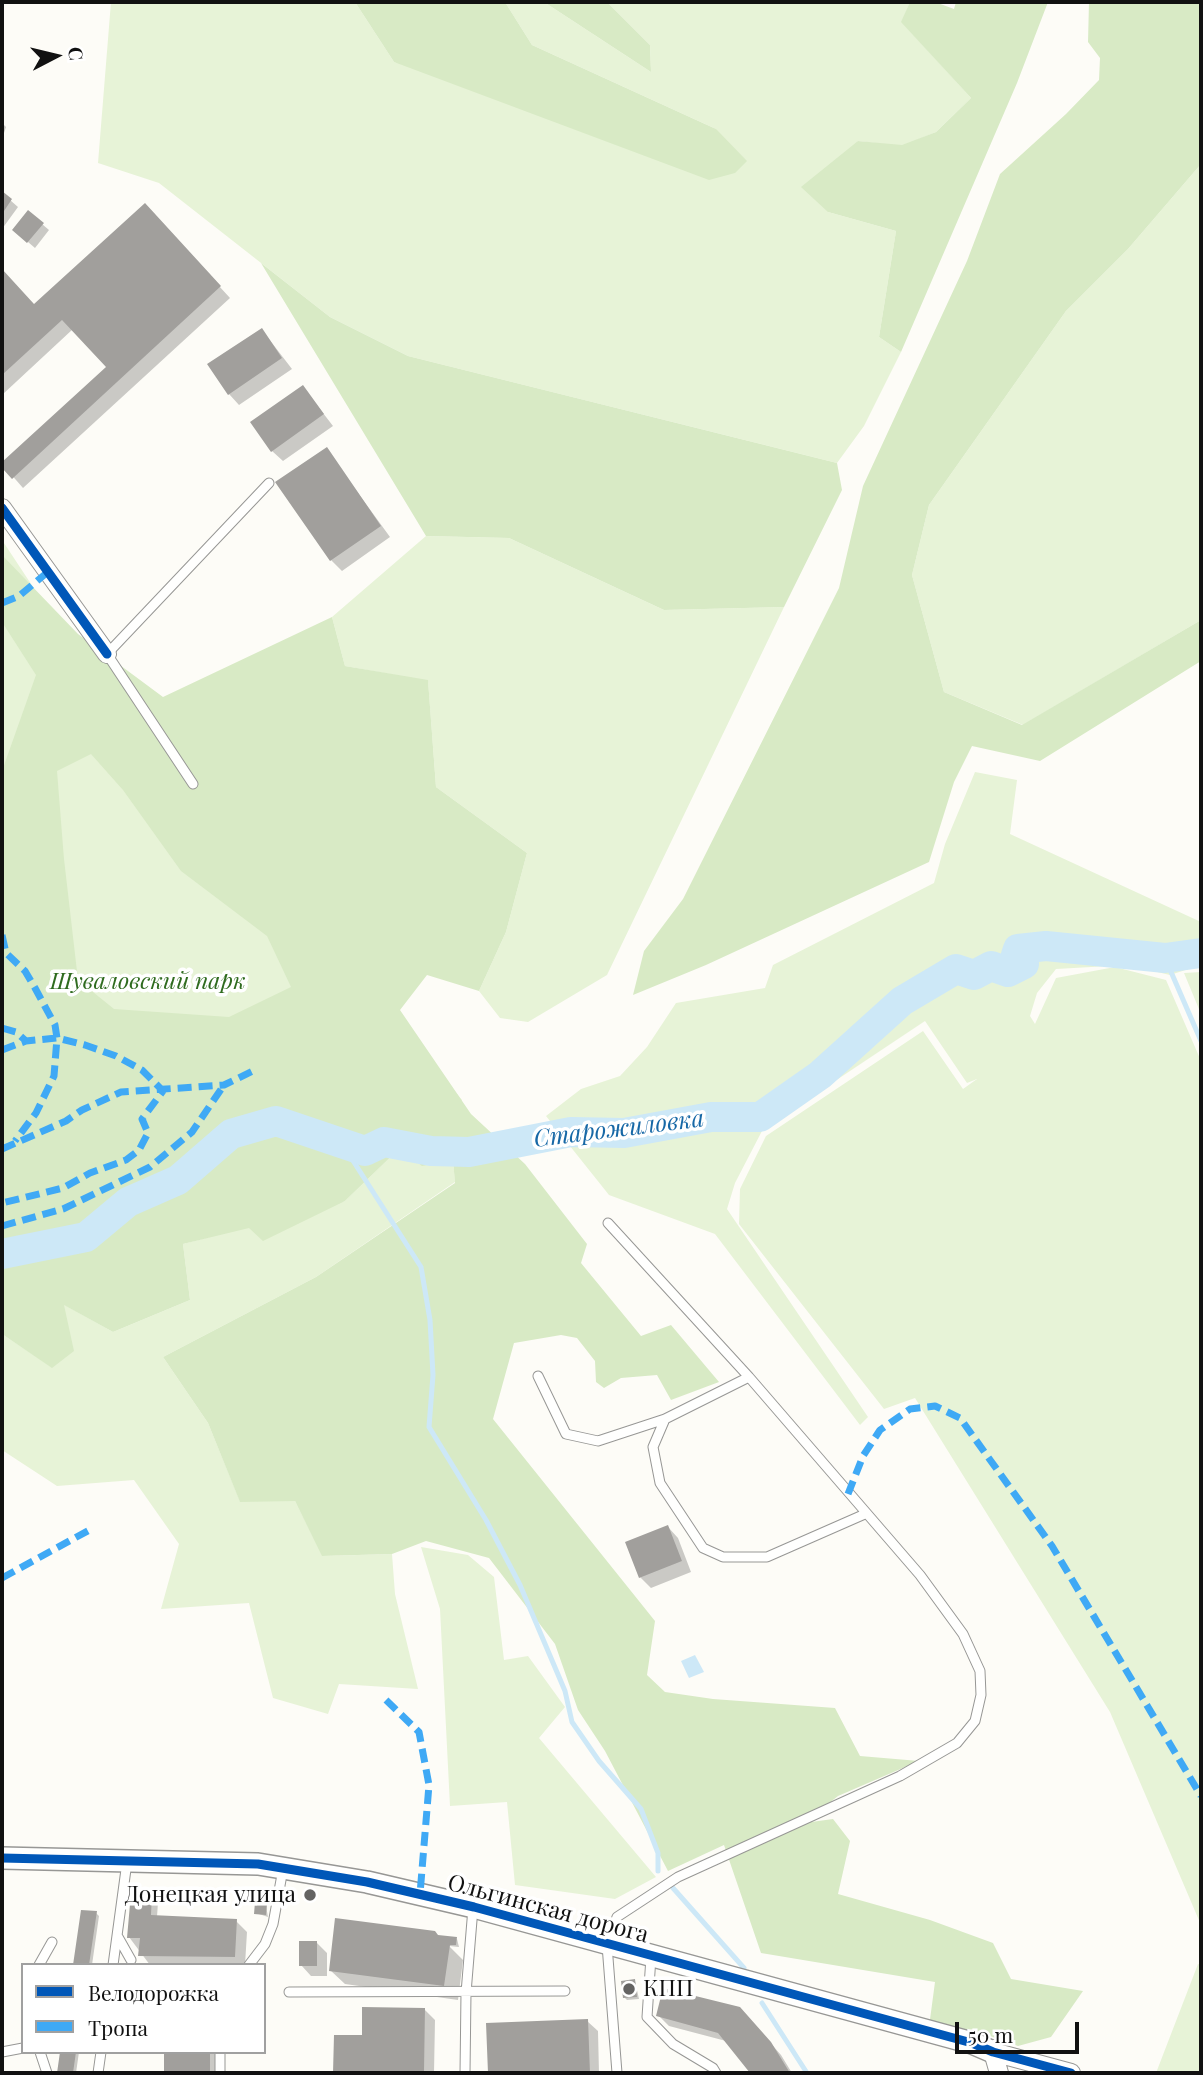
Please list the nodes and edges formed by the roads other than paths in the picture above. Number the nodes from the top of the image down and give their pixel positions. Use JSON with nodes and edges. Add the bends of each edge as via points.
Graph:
{"nodes":[{"id":1,"x":269,"y":482,"type":"dead end"},
{"id":2,"x":2,"y":508,"type":"edge"},
{"id":3,"x":107,"y":654,"type":"junction"},
{"id":4,"x":193,"y":784,"type":"dead end"},
{"id":5,"x":608,"y":1223,"type":"dead end"},
{"id":6,"x":538,"y":1376,"type":"dead end"},
{"id":7,"x":749,"y":1377,"type":"junction"},
{"id":8,"x":665,"y":1419,"type":"junction"},
{"id":9,"x":865,"y":1514,"type":"junction"},
{"id":10,"x":2,"y":1858,"type":"edge"},
{"id":11,"x":128,"y":1860,"type":"junction"},
{"id":12,"x":283,"y":1868,"type":"junction"},
{"id":13,"x":474,"y":1907,"type":"junction"},
{"id":14,"x":117,"y":1936,"type":"junction"},
{"id":15,"x":52,"y":1942,"type":"dead end"},
{"id":16,"x":607,"y":1945,"type":"junction"},
{"id":17,"x":651,"y":1957,"type":"junction"},
{"id":18,"x":131,"y":1960,"type":"dead end"},
{"id":19,"x":40,"y":1963,"type":"edge"},
{"id":20,"x":113,"y":1963,"type":"edge"},
{"id":21,"x":251,"y":1963,"type":"edge"},
{"id":22,"x":565,"y":1991,"type":"dead end"},
{"id":23,"x":289,"y":1992,"type":"dead end"},
{"id":24,"x":466,"y":1993,"type":"junction"},
{"id":25,"x":21,"y":2048,"type":"edge"},
{"id":26,"x":2,"y":2052,"type":"edge"},
{"id":27,"x":993,"y":2052,"type":"junction"},
{"id":28,"x":41,"y":2054,"type":"edge"},
{"id":29,"x":101,"y":2054,"type":"edge"},
{"id":30,"x":220,"y":2054,"type":"edge"},
{"id":31,"x":47,"y":2073,"type":"edge"},
{"id":32,"x":98,"y":2073,"type":"edge"},
{"id":33,"x":220,"y":2073,"type":"edge"},
{"id":34,"x":465,"y":2073,"type":"edge"},
{"id":35,"x":617,"y":2073,"type":"edge"},
{"id":36,"x":716,"y":2073,"type":"edge"},
{"id":37,"x":999,"y":2073,"type":"edge"},
{"id":38,"x":1071,"y":2073,"type":"edge"}],
"edges":[{"from":1,"to":3,"type":"lane"},
{"from":2,"to":3,"type":"street"},
{"from":3,"to":4,"type":"lane"},
{"from":5,"to":7,"type":"lane"},
{"from":6,"to":8,"type":"lane","via":[[566,1434],[598,1441]]},
{"from":7,"to":8,"type":"lane"},
{"from":7,"to":9,"type":"lane"},
{"from":8,"to":9,"type":"lane","via":[[653,1447],[660,1483],[703,1548],[723,1558],[767,1557]]},
{"from":9,"to":16,"type":"lane","via":[[920,1575],[963,1634],[980,1671],[975,1721],[957,1743],[900,1776],[678,1877],[617,1917]]},
{"from":10,"to":11,"type":"street","name":"Ольгинская дорога"},
{"from":11,"to":12,"type":"street","name":"Ольгинская дорога"},
{"from":11,"to":14,"type":"lane"},
{"from":12,"to":13,"type":"street","name":"Ольгинская дорога"},
{"from":12,"to":21,"type":"lane","via":[[265,1944]]},
{"from":13,"to":16,"type":"street","name":"Ольгинская дорога"},
{"from":13,"to":24,"type":"lane"},
{"from":14,"to":18,"type":"lane"},
{"from":14,"to":20,"type":"lane"},
{"from":15,"to":19,"type":"lane"},
{"from":16,"to":17,"type":"street","name":"Ольгинская дорога"},
{"from":16,"to":35,"type":"lane"},
{"from":17,"to":27,"type":"street","name":"Ольгинская дорога"},
{"from":17,"to":36,"type":"lane","via":[[647,2017],[673,2044]]},
{"from":22,"to":24,"type":"lane"},
{"from":23,"to":24,"type":"lane"},
{"from":24,"to":34,"type":"lane"},
{"from":25,"to":26,"type":"lane"},
{"from":27,"to":37,"type":"street"},
{"from":27,"to":38,"type":"street","name":"Ольгинская дорога"},
{"from":28,"to":31,"type":"lane"},
{"from":29,"to":32,"type":"lane"},
{"from":30,"to":33,"type":"lane"}]}
